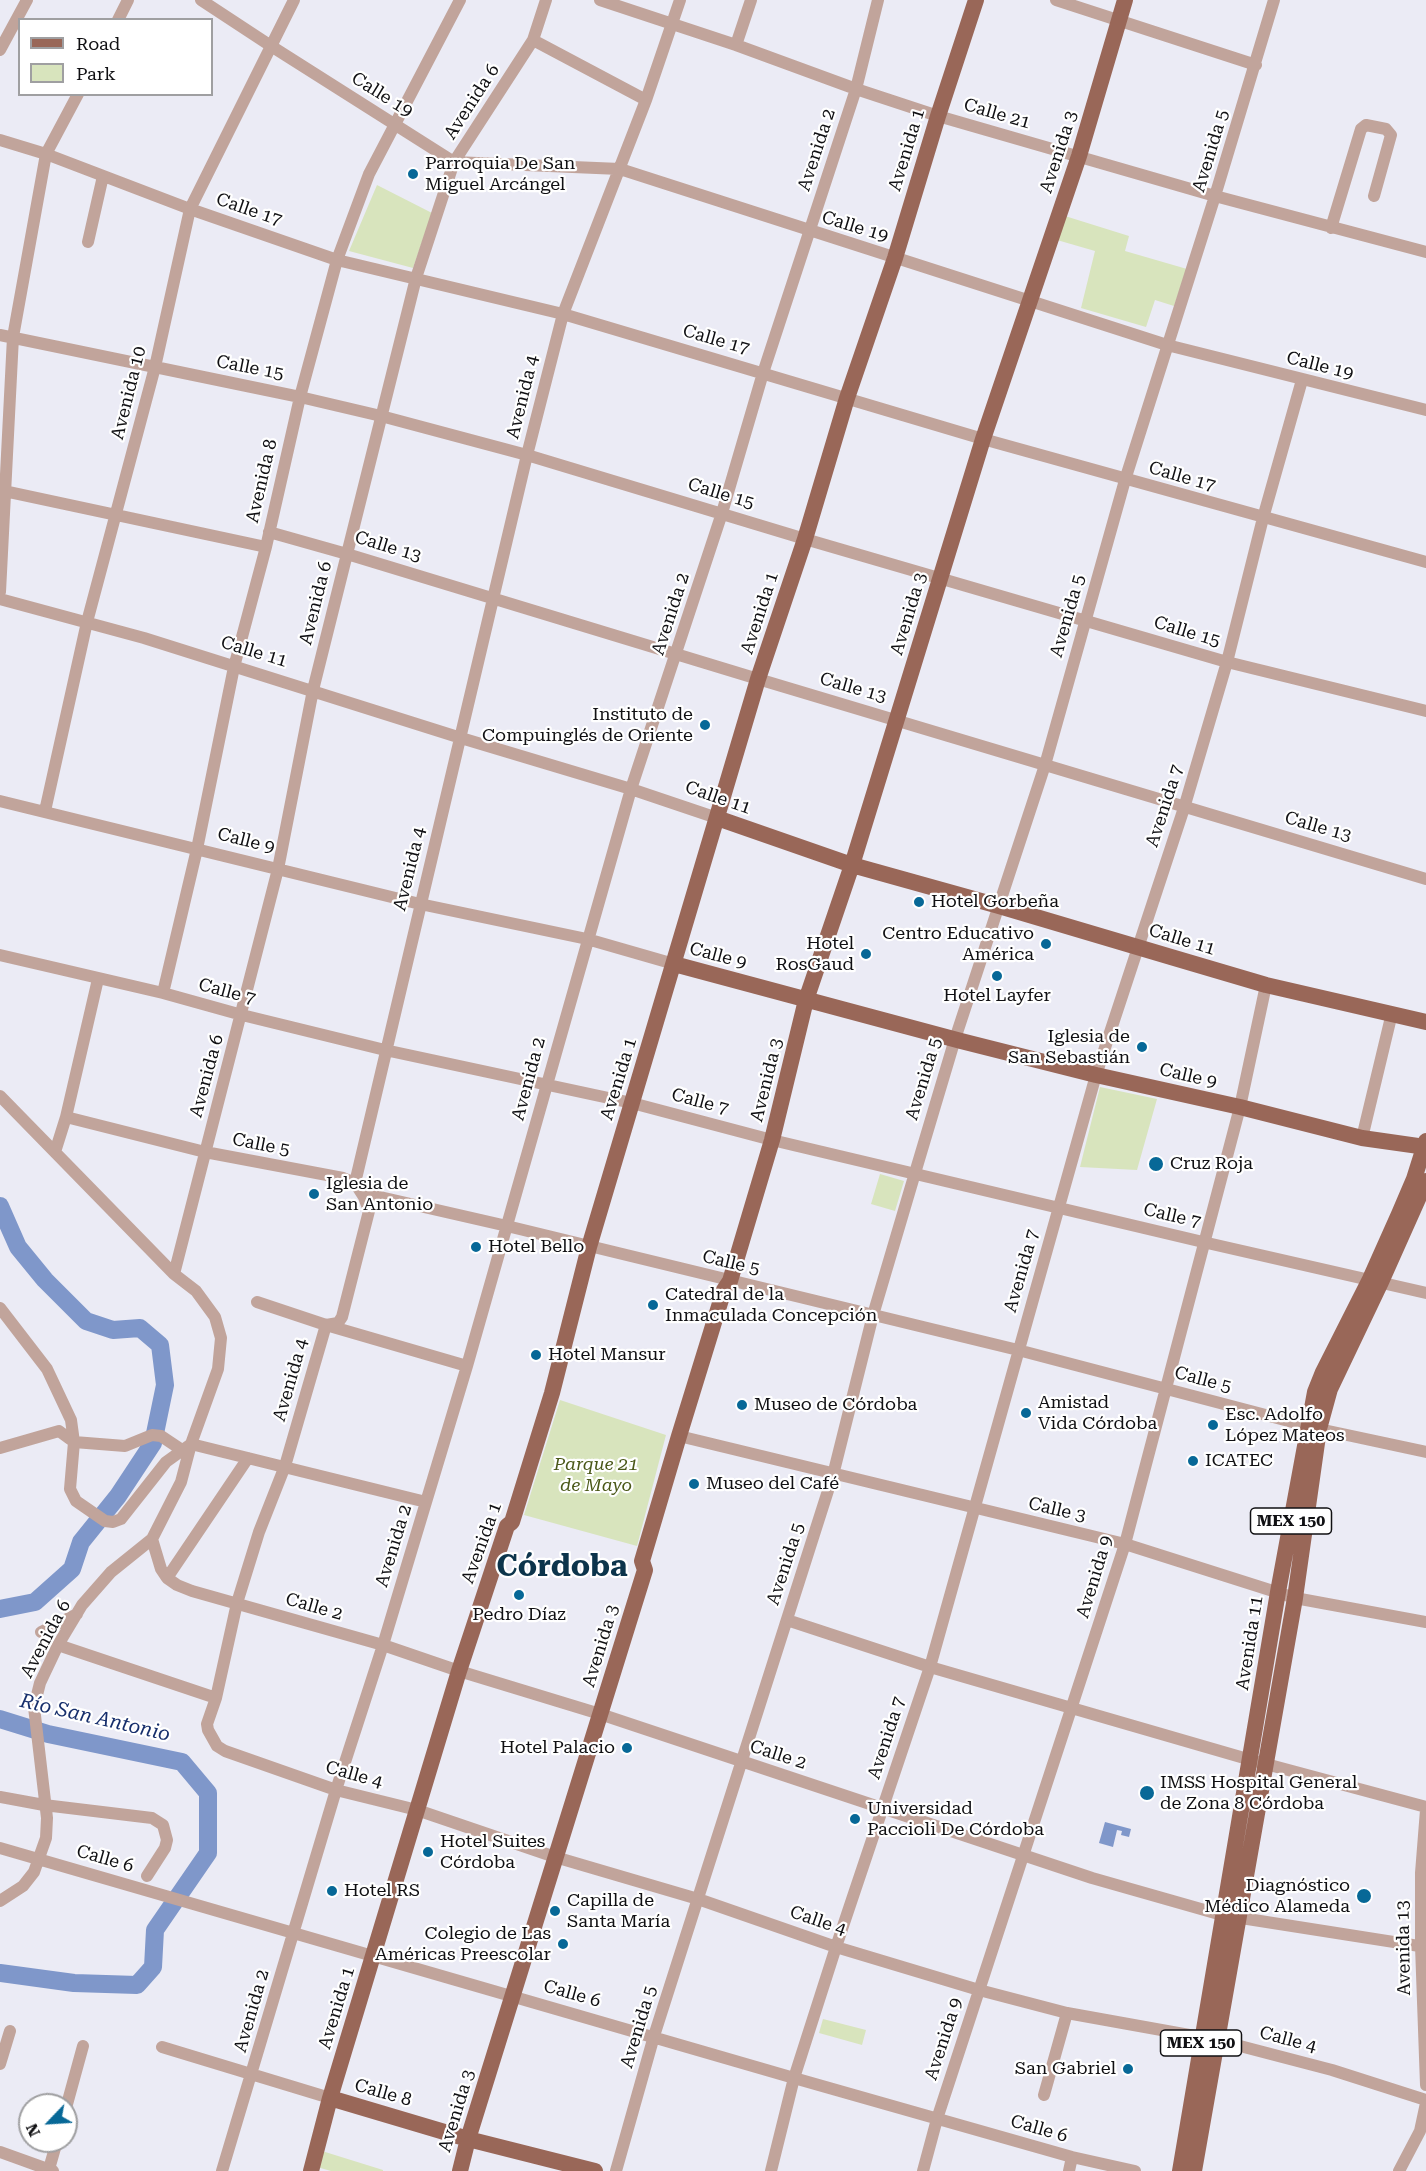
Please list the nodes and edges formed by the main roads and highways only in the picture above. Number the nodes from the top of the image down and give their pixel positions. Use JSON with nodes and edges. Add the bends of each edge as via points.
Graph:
{"nodes":[{"id":1,"x":976,"y":0,"type":"edge"},
{"id":2,"x":1125,"y":0,"type":"edge"},
{"id":3,"x":717,"y":818,"type":"junction"},
{"id":4,"x":852,"y":865,"type":"junction"},
{"id":5,"x":674,"y":964,"type":"junction"},
{"id":6,"x":807,"y":1000,"type":"junction"},
{"id":7,"x":1426,"y":1022,"type":"edge"},
{"id":8,"x":1426,"y":1145,"type":"edge"},
{"id":9,"x":1426,"y":1181,"type":"edge"},
{"id":10,"x":1376,"y":1281,"type":"junction"},
{"id":11,"x":1314,"y":1427,"type":"junction"},
{"id":12,"x":1259,"y":1762,"type":"junction"},
{"id":13,"x":1209,"y":2038,"type":"junction"},
{"id":14,"x":330,"y":2098,"type":"junction"},
{"id":15,"x":468,"y":2139,"type":"junction"},
{"id":16,"x":311,"y":2171,"type":"edge"},
{"id":17,"x":460,"y":2171,"type":"edge"},
{"id":18,"x":595,"y":2171,"type":"edge"},
{"id":19,"x":1180,"y":2171,"type":"edge"},
{"id":20,"x":1194,"y":2171,"type":"edge"}],
"edges":[{"from":1,"to":3,"type":"main road","name":"Avenida 1"},
{"from":2,"to":4,"type":"main road","name":"Avenida 3","via":[[1078,156],[983,439]]},
{"from":3,"to":4,"type":"main road","name":"Calle 11"},
{"from":3,"to":5,"type":"main road","name":"Avenida 1"},
{"from":4,"to":6,"type":"main road","name":"Avenida 3"},
{"from":4,"to":7,"type":"main road","name":"Calle 11","via":[[1266,984]]},
{"from":5,"to":6,"type":"main road","name":"Calle 9"},
{"from":5,"to":14,"type":"main road","name":"Avenida 1","via":[[589,1247],[552,1393],[459,1671]]},
{"from":6,"to":8,"type":"main road","name":"Calle 9","via":[[1096,1075],[1362,1138]]},
{"from":6,"to":15,"type":"main road","name":"Avenida 3","via":[[772,1140],[642,1561],[645,1570]]},
{"from":8,"to":10,"type":"main road","name":"Avenida 11","number":"MEX 150"},
{"from":9,"to":10,"type":"main road","name":"Avenida 11","number":"MEX 150"},
{"from":10,"to":11,"type":"main road","name":"Avenida 11","number":"MEX 150","via":[[1323,1372],[1316,1392]]},
{"from":11,"to":12,"type":"main road","name":"Avenida 11","number":"MEX 150","via":[[1294,1598]]},
{"from":11,"to":12,"type":"main road","name":"Avenida 11","number":"MEX 150","via":[[1278,1592]]},
{"from":12,"to":13,"type":"main road","name":"Avenida 11","number":"MEX 150"},
{"from":13,"to":19,"type":"main road","name":"Avenida 11","number":"MEX 150"},
{"from":13,"to":20,"type":"main road","name":"Avenida 11","number":"MEX 150"},
{"from":14,"to":15,"type":"main road","name":"Calle 8"},
{"from":14,"to":16,"type":"main road","name":"Avenida 1"},
{"from":15,"to":17,"type":"main road","name":"Avenida 3"},
{"from":15,"to":18,"type":"main road","name":"Calle 8"}]}
